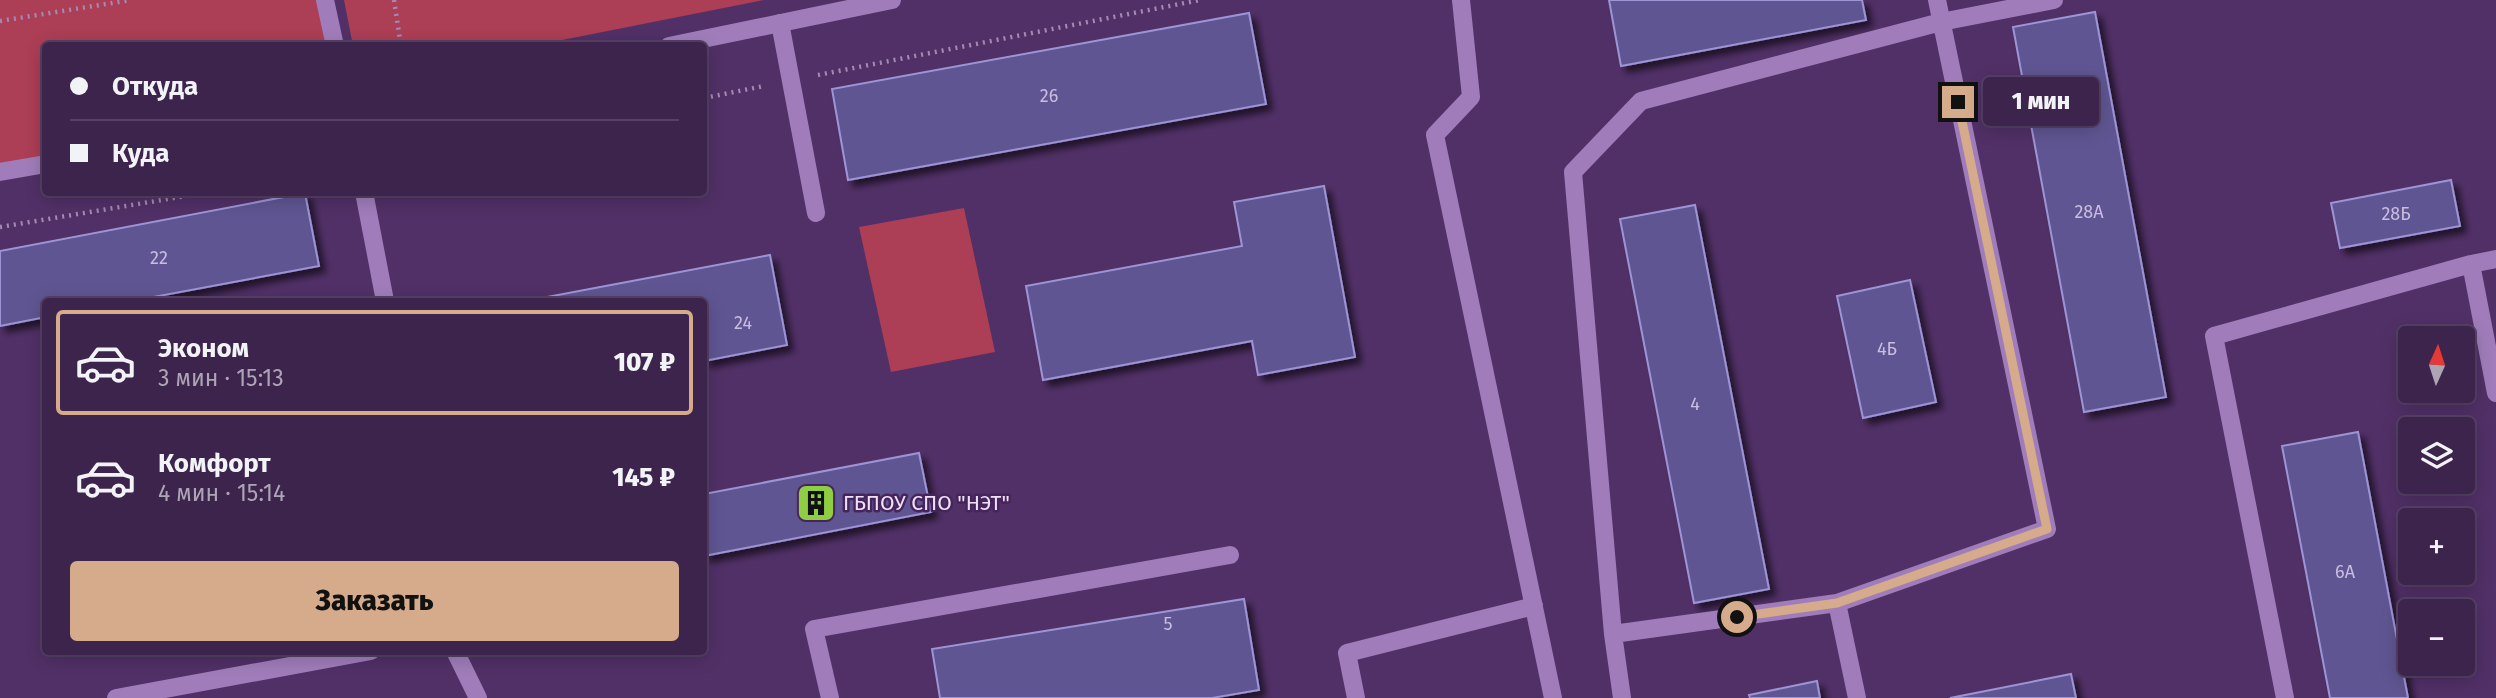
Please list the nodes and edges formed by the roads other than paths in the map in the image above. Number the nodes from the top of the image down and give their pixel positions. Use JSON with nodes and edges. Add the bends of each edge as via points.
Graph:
{"nodes":[{"id":1,"x":325,"y":0,"type":"edge"},
{"id":2,"x":891,"y":0,"type":"edge"},
{"id":3,"x":1461,"y":0,"type":"edge"},
{"id":4,"x":1937,"y":0,"type":"edge"},
{"id":5,"x":2054,"y":0,"type":"edge"},
{"id":6,"x":1941,"y":22,"type":"junction"},
{"id":7,"x":780,"y":23,"type":"junction"},
{"id":8,"x":334,"y":42,"type":"edge"},
{"id":9,"x":688,"y":42,"type":"edge"},
{"id":10,"x":42,"y":165,"type":"edge"},
{"id":11,"x":0,"y":172,"type":"edge"},
{"id":12,"x":365,"y":196,"type":"edge"},
{"id":13,"x":816,"y":213,"type":"dead end"},
{"id":14,"x":2496,"y":259,"type":"edge"},
{"id":15,"x":2471,"y":264,"type":"junction"},
{"id":16,"x":384,"y":298,"type":"edge"},
{"id":17,"x":2496,"y":393,"type":"edge"},
{"id":18,"x":1230,"y":555,"type":"dead end"},
{"id":19,"x":1837,"y":603,"type":"junction"},
{"id":20,"x":1534,"y":606,"type":"junction"},
{"id":21,"x":1613,"y":634,"type":"junction"},
{"id":22,"x":349,"y":655,"type":"edge"},
{"id":23,"x":458,"y":655,"type":"edge"},
{"id":24,"x":116,"y":698,"type":"edge"},
{"id":25,"x":478,"y":698,"type":"edge"},
{"id":26,"x":830,"y":698,"type":"edge"},
{"id":27,"x":1356,"y":698,"type":"edge"},
{"id":28,"x":1553,"y":698,"type":"edge"},
{"id":29,"x":1622,"y":698,"type":"edge"},
{"id":30,"x":1857,"y":698,"type":"edge"},
{"id":31,"x":2286,"y":698,"type":"edge"}],
"edges":[{"from":1,"to":8,"type":"street"},
{"from":2,"to":7,"type":"street"},
{"from":3,"to":20,"type":"street","via":[[1471,97],[1435,135]]},
{"from":4,"to":6,"type":"street"},
{"from":5,"to":6,"type":"street"},
{"from":6,"to":19,"type":"street","via":[[2047,529]]},
{"from":6,"to":21,"type":"street","via":[[1642,101],[1573,172]]},
{"from":7,"to":9,"type":"street"},
{"from":7,"to":13,"type":"street"},
{"from":10,"to":11,"type":"street"},
{"from":12,"to":16,"type":"street"},
{"from":14,"to":15,"type":"street"},
{"from":15,"to":17,"type":"street"},
{"from":15,"to":31,"type":"street","via":[[2214,336]]},
{"from":18,"to":26,"type":"street","via":[[814,629]]},
{"from":19,"to":21,"type":"street"},
{"from":19,"to":30,"type":"street"},
{"from":20,"to":27,"type":"street","via":[[1347,653]]},
{"from":20,"to":28,"type":"street"},
{"from":21,"to":29,"type":"street"},
{"from":22,"to":24,"type":"street"},
{"from":23,"to":25,"type":"street"}]}
